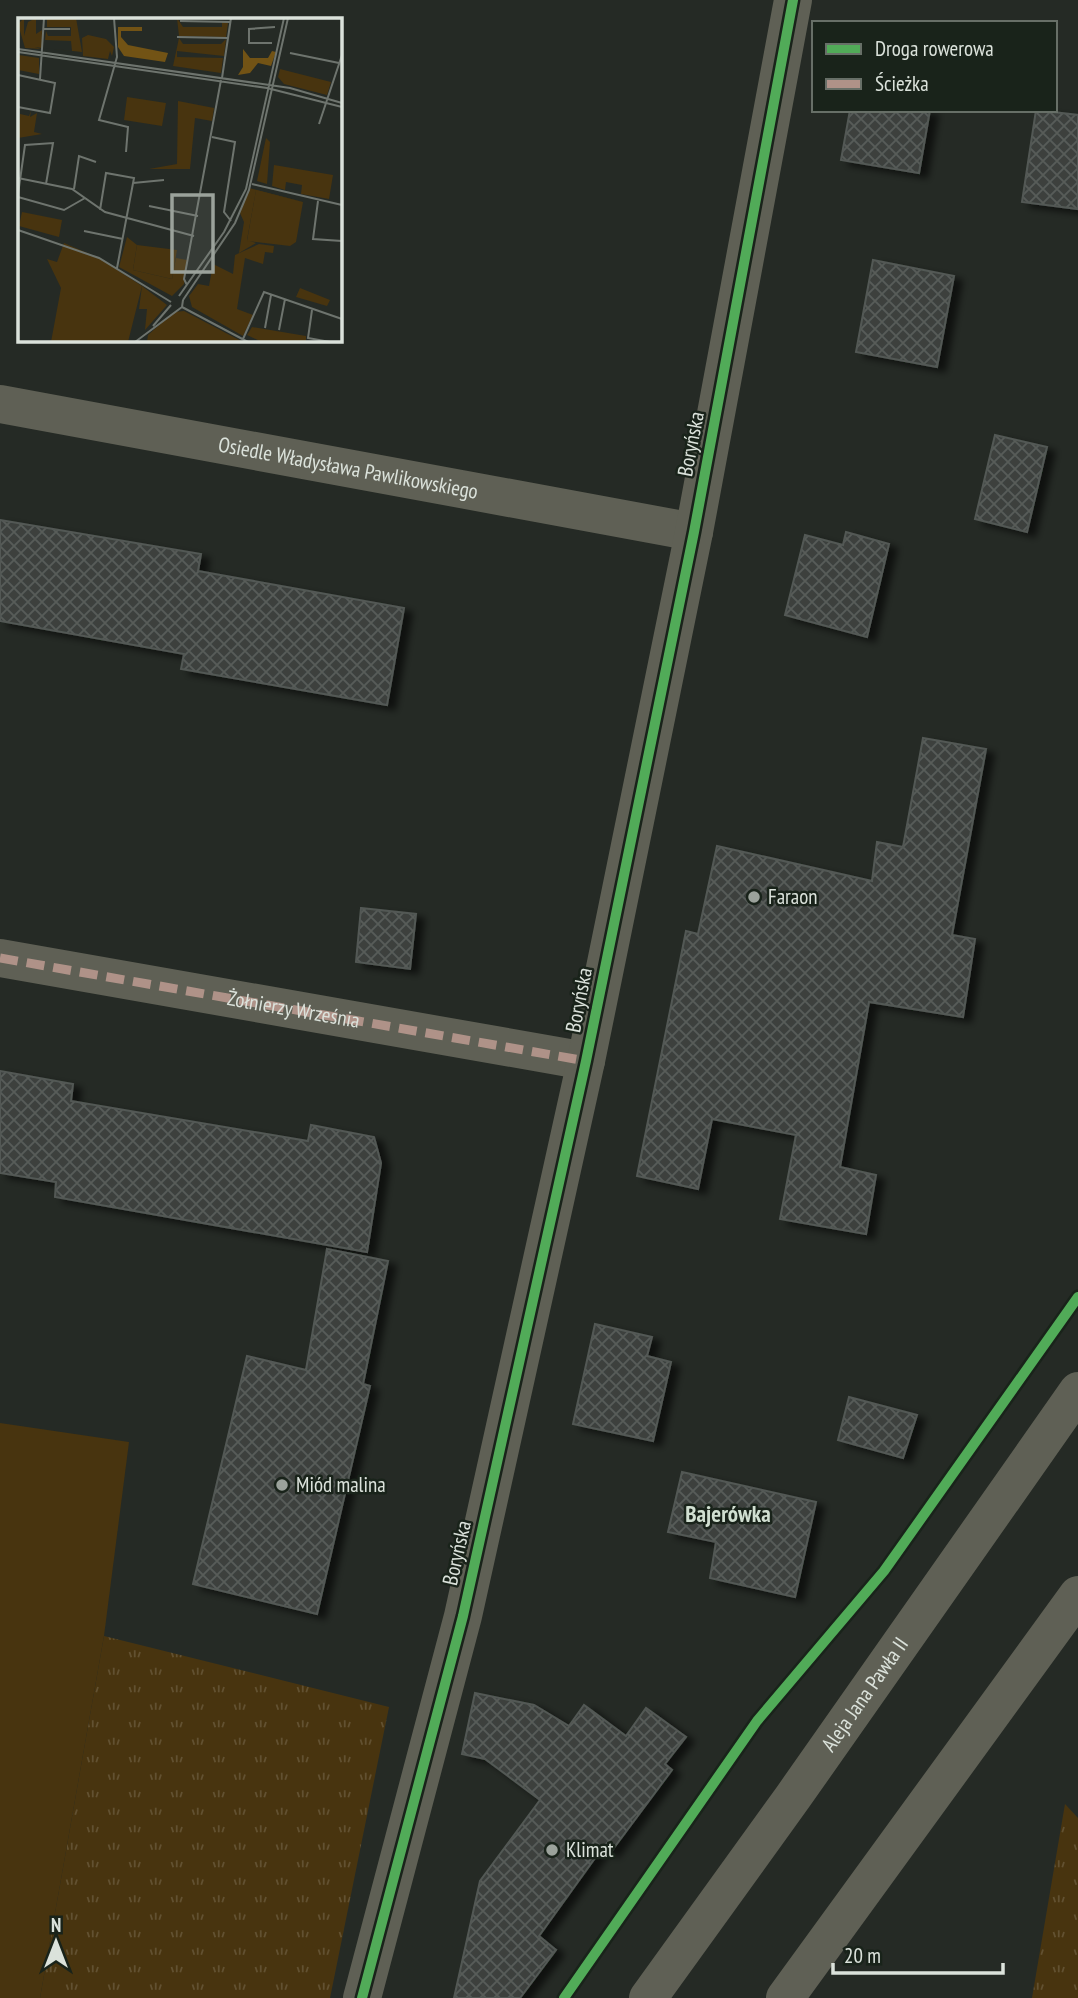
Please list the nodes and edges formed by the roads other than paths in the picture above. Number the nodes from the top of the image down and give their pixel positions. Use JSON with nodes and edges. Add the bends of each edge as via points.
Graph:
{"nodes":[{"id":1,"x":793,"y":0,"type":"edge"},
{"id":2,"x":0,"y":404,"type":"edge"},
{"id":3,"x":694,"y":532,"type":"junction"},
{"id":4,"x":0,"y":958,"type":"edge"},
{"id":5,"x":586,"y":1061,"type":"junction"},
{"id":6,"x":1078,"y":1391,"type":"edge"},
{"id":7,"x":1078,"y":1595,"type":"edge"},
{"id":8,"x":362,"y":1998,"type":"edge"},
{"id":9,"x":648,"y":1998,"type":"edge"},
{"id":10,"x":785,"y":1998,"type":"edge"}],
"edges":[{"from":1,"to":3,"type":"street","name":"Boryńska"},
{"from":2,"to":3,"type":"street","name":"Osiedle Władysława Pawlikowskiego"},
{"from":3,"to":5,"type":"street","name":"Boryńska"},
{"from":4,"to":5,"type":"street","name":"Żołnierzy Września"},
{"from":5,"to":8,"type":"street","name":"Boryńska","via":[[463,1616]]},
{"from":6,"to":9,"type":"street","name":"Aleja Jana Pawła II"},
{"from":7,"to":10,"type":"street"}]}
